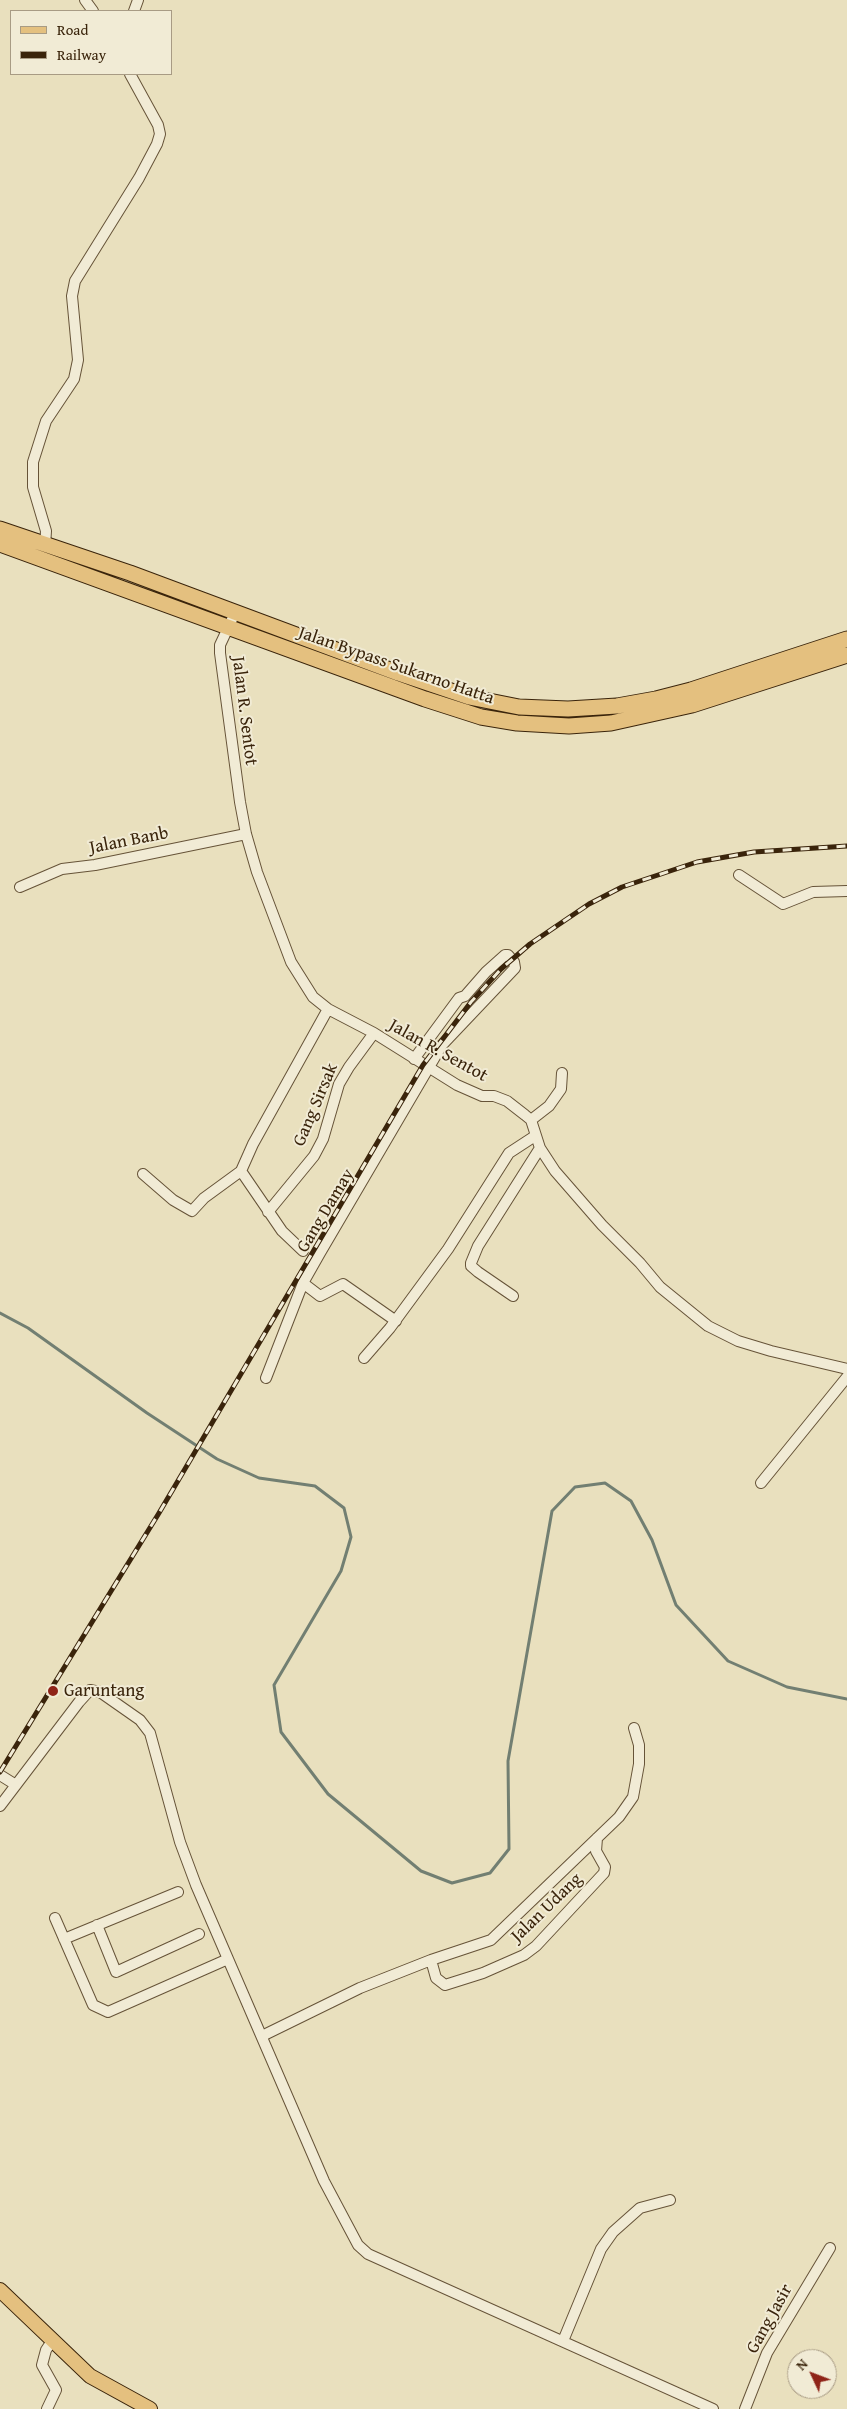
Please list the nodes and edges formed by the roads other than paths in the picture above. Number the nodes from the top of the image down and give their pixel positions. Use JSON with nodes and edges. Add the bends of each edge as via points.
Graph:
{"nodes":[{"id":1,"x":131,"y":75,"type":"edge"},
{"id":2,"x":0,"y":529,"type":"edge"},
{"id":3,"x":0,"y":544,"type":"edge"},
{"id":4,"x":44,"y":546,"type":"junction"},
{"id":5,"x":235,"y":613,"type":"junction"},
{"id":6,"x":227,"y":628,"type":"junction"},
{"id":7,"x":847,"y":639,"type":"edge"},
{"id":8,"x":847,"y":655,"type":"edge"},
{"id":9,"x":246,"y":834,"type":"junction"},
{"id":10,"x":739,"y":874,"type":"dead end"},
{"id":11,"x":20,"y":888,"type":"dead end"},
{"id":12,"x":847,"y":891,"type":"edge"},
{"id":13,"x":328,"y":1009,"type":"junction"},
{"id":14,"x":374,"y":1033,"type":"junction"},
{"id":15,"x":414,"y":1059,"type":"junction"},
{"id":16,"x":429,"y":1068,"type":"junction"},
{"id":17,"x":562,"y":1073,"type":"dead end"},
{"id":18,"x":531,"y":1120,"type":"junction"},
{"id":19,"x":534,"y":1136,"type":"junction"},
{"id":20,"x":540,"y":1148,"type":"junction"},
{"id":21,"x":241,"y":1171,"type":"junction"},
{"id":22,"x":143,"y":1174,"type":"dead end"},
{"id":23,"x":268,"y":1212,"type":"junction"},
{"id":24,"x":303,"y":1251,"type":"dead end"},
{"id":25,"x":302,"y":1283,"type":"junction"},
{"id":26,"x":513,"y":1296,"type":"dead end"},
{"id":27,"x":396,"y":1321,"type":"junction"},
{"id":28,"x":364,"y":1358,"type":"dead end"},
{"id":29,"x":847,"y":1369,"type":"edge"},
{"id":30,"x":847,"y":1377,"type":"edge"},
{"id":31,"x":266,"y":1378,"type":"dead end"},
{"id":32,"x":761,"y":1483,"type":"dead end"},
{"id":33,"x":634,"y":1728,"type":"dead end"},
{"id":34,"x":0,"y":1775,"type":"edge"},
{"id":35,"x":16,"y":1785,"type":"junction"},
{"id":36,"x":0,"y":1806,"type":"edge"},
{"id":37,"x":597,"y":1838,"type":"junction"},
{"id":38,"x":178,"y":1892,"type":"dead end"},
{"id":39,"x":55,"y":1918,"type":"dead end"},
{"id":40,"x":97,"y":1925,"type":"junction"},
{"id":41,"x":199,"y":1934,"type":"dead end"},
{"id":42,"x":64,"y":1939,"type":"junction"},
{"id":43,"x":228,"y":1959,"type":"junction"},
{"id":44,"x":431,"y":1960,"type":"junction"},
{"id":45,"x":262,"y":2036,"type":"junction"},
{"id":46,"x":670,"y":2200,"type":"dead end"},
{"id":47,"x":830,"y":2248,"type":"dead end"},
{"id":48,"x":0,"y":2290,"type":"edge"},
{"id":49,"x":52,"y":2341,"type":"junction"},
{"id":50,"x":563,"y":2341,"type":"junction"},
{"id":51,"x":47,"y":2409,"type":"edge"},
{"id":52,"x":150,"y":2409,"type":"edge"},
{"id":53,"x":713,"y":2409,"type":"edge"},
{"id":54,"x":745,"y":2409,"type":"edge"}],
"edges":[{"from":1,"to":4,"type":"street","via":[[160,134],[139,178],[75,281],[72,296],[78,360],[74,379],[46,421],[33,462],[33,486],[46,531]]},
{"from":2,"to":4,"type":"highway","name":"Jalan Bypass Sukarno Hatta"},
{"from":3,"to":6,"type":"highway","name":"Jalan Bypass Sukarno Hatta"},
{"from":4,"to":5,"type":"highway","name":"Jalan Bypass Sukarno Hatta"},
{"from":5,"to":6,"type":"street","name":"Jalan R. Sentot"},
{"from":5,"to":7,"type":"highway","name":"Jalan Bypass Sukarno Hatta","via":[[469,696],[519,707],[568,709],[617,706],[656,699]]},
{"from":6,"to":8,"type":"highway","name":"Jalan Bypass Sukarno Hatta","via":[[481,717],[545,725],[611,723],[692,706]]},
{"from":6,"to":9,"type":"street","name":"Jalan R. Sentot","via":[[220,653]]},
{"from":9,"to":11,"type":"street","name":"Jalan Banb","via":[[62,869]]},
{"from":9,"to":13,"type":"street","name":"Jalan R. Sentot","via":[[291,962],[313,997]]},
{"from":10,"to":12,"type":"street","via":[[782,904],[813,892]]},
{"from":13,"to":14,"type":"street","name":"Jalan R. Sentot"},
{"from":13,"to":21,"type":"street"},
{"from":14,"to":15,"type":"street","name":"Jalan R. Sentot"},
{"from":14,"to":23,"type":"street","name":"Gang Sirsak","via":[[348,1066],[339,1084],[323,1139],[314,1156]]},
{"from":15,"to":16,"type":"street","name":"Jalan R. Sentot"},
{"from":15,"to":16,"type":"street","name":"Gang Damay","via":[[459,998],[508,955],[515,968],[442,1046]]},
{"from":16,"to":18,"type":"street","name":"Jalan R. Sentot","via":[[482,1096],[507,1101]]},
{"from":16,"to":25,"type":"street","name":"Gang Damay"},
{"from":17,"to":18,"type":"street","via":[[563,1080],[557,1094],[549,1106]]},
{"from":18,"to":19,"type":"street"},
{"from":19,"to":20,"type":"street"},
{"from":19,"to":27,"type":"street","via":[[509,1153],[448,1249]]},
{"from":20,"to":26,"type":"street","via":[[478,1246],[471,1263],[478,1272]]},
{"from":20,"to":29,"type":"street","via":[[596,1218],[660,1287],[708,1326],[738,1341]]},
{"from":21,"to":22,"type":"street","via":[[192,1211],[173,1200]]},
{"from":21,"to":23,"type":"street"},
{"from":23,"to":24,"type":"street"},
{"from":25,"to":27,"type":"street","via":[[320,1296],[343,1284]]},
{"from":25,"to":31,"type":"street","name":"Gang Damay"},
{"from":27,"to":28,"type":"street"},
{"from":30,"to":32,"type":"street"},
{"from":33,"to":37,"type":"street","name":"Jalan Udang","via":[[640,1744],[632,1797]]},
{"from":34,"to":35,"type":"street"},
{"from":35,"to":36,"type":"street"},
{"from":35,"to":43,"type":"street","via":[[90,1690],[100,1692],[140,1720],[150,1733],[180,1842]]},
{"from":37,"to":44,"type":"street","name":"Jalan Udang","via":[[491,1940]]},
{"from":37,"to":44,"type":"street","name":"Jalan Udang","via":[[596,1851],[605,1867],[604,1873],[524,1955],[484,1973],[445,1984],[436,1978]]},
{"from":38,"to":40,"type":"street"},
{"from":39,"to":42,"type":"street"},
{"from":40,"to":41,"type":"street","via":[[116,1972]]},
{"from":40,"to":42,"type":"street"},
{"from":42,"to":43,"type":"street","via":[[93,2006],[108,2012]]},
{"from":43,"to":45,"type":"street"},
{"from":44,"to":45,"type":"street","name":"Jalan Udang","via":[[360,1988]]},
{"from":45,"to":50,"type":"street","via":[[324,2181],[358,2245],[368,2254]]},
{"from":46,"to":50,"type":"street","via":[[640,2208],[613,2232],[601,2249]]},
{"from":47,"to":54,"type":"street","name":"Gang Jasir","via":[[767,2354]]},
{"from":48,"to":49,"type":"main road"},
{"from":49,"to":51,"type":"street","via":[[42,2365],[56,2390]]},
{"from":49,"to":52,"type":"main road","via":[[90,2376]]},
{"from":50,"to":53,"type":"street"}]}
